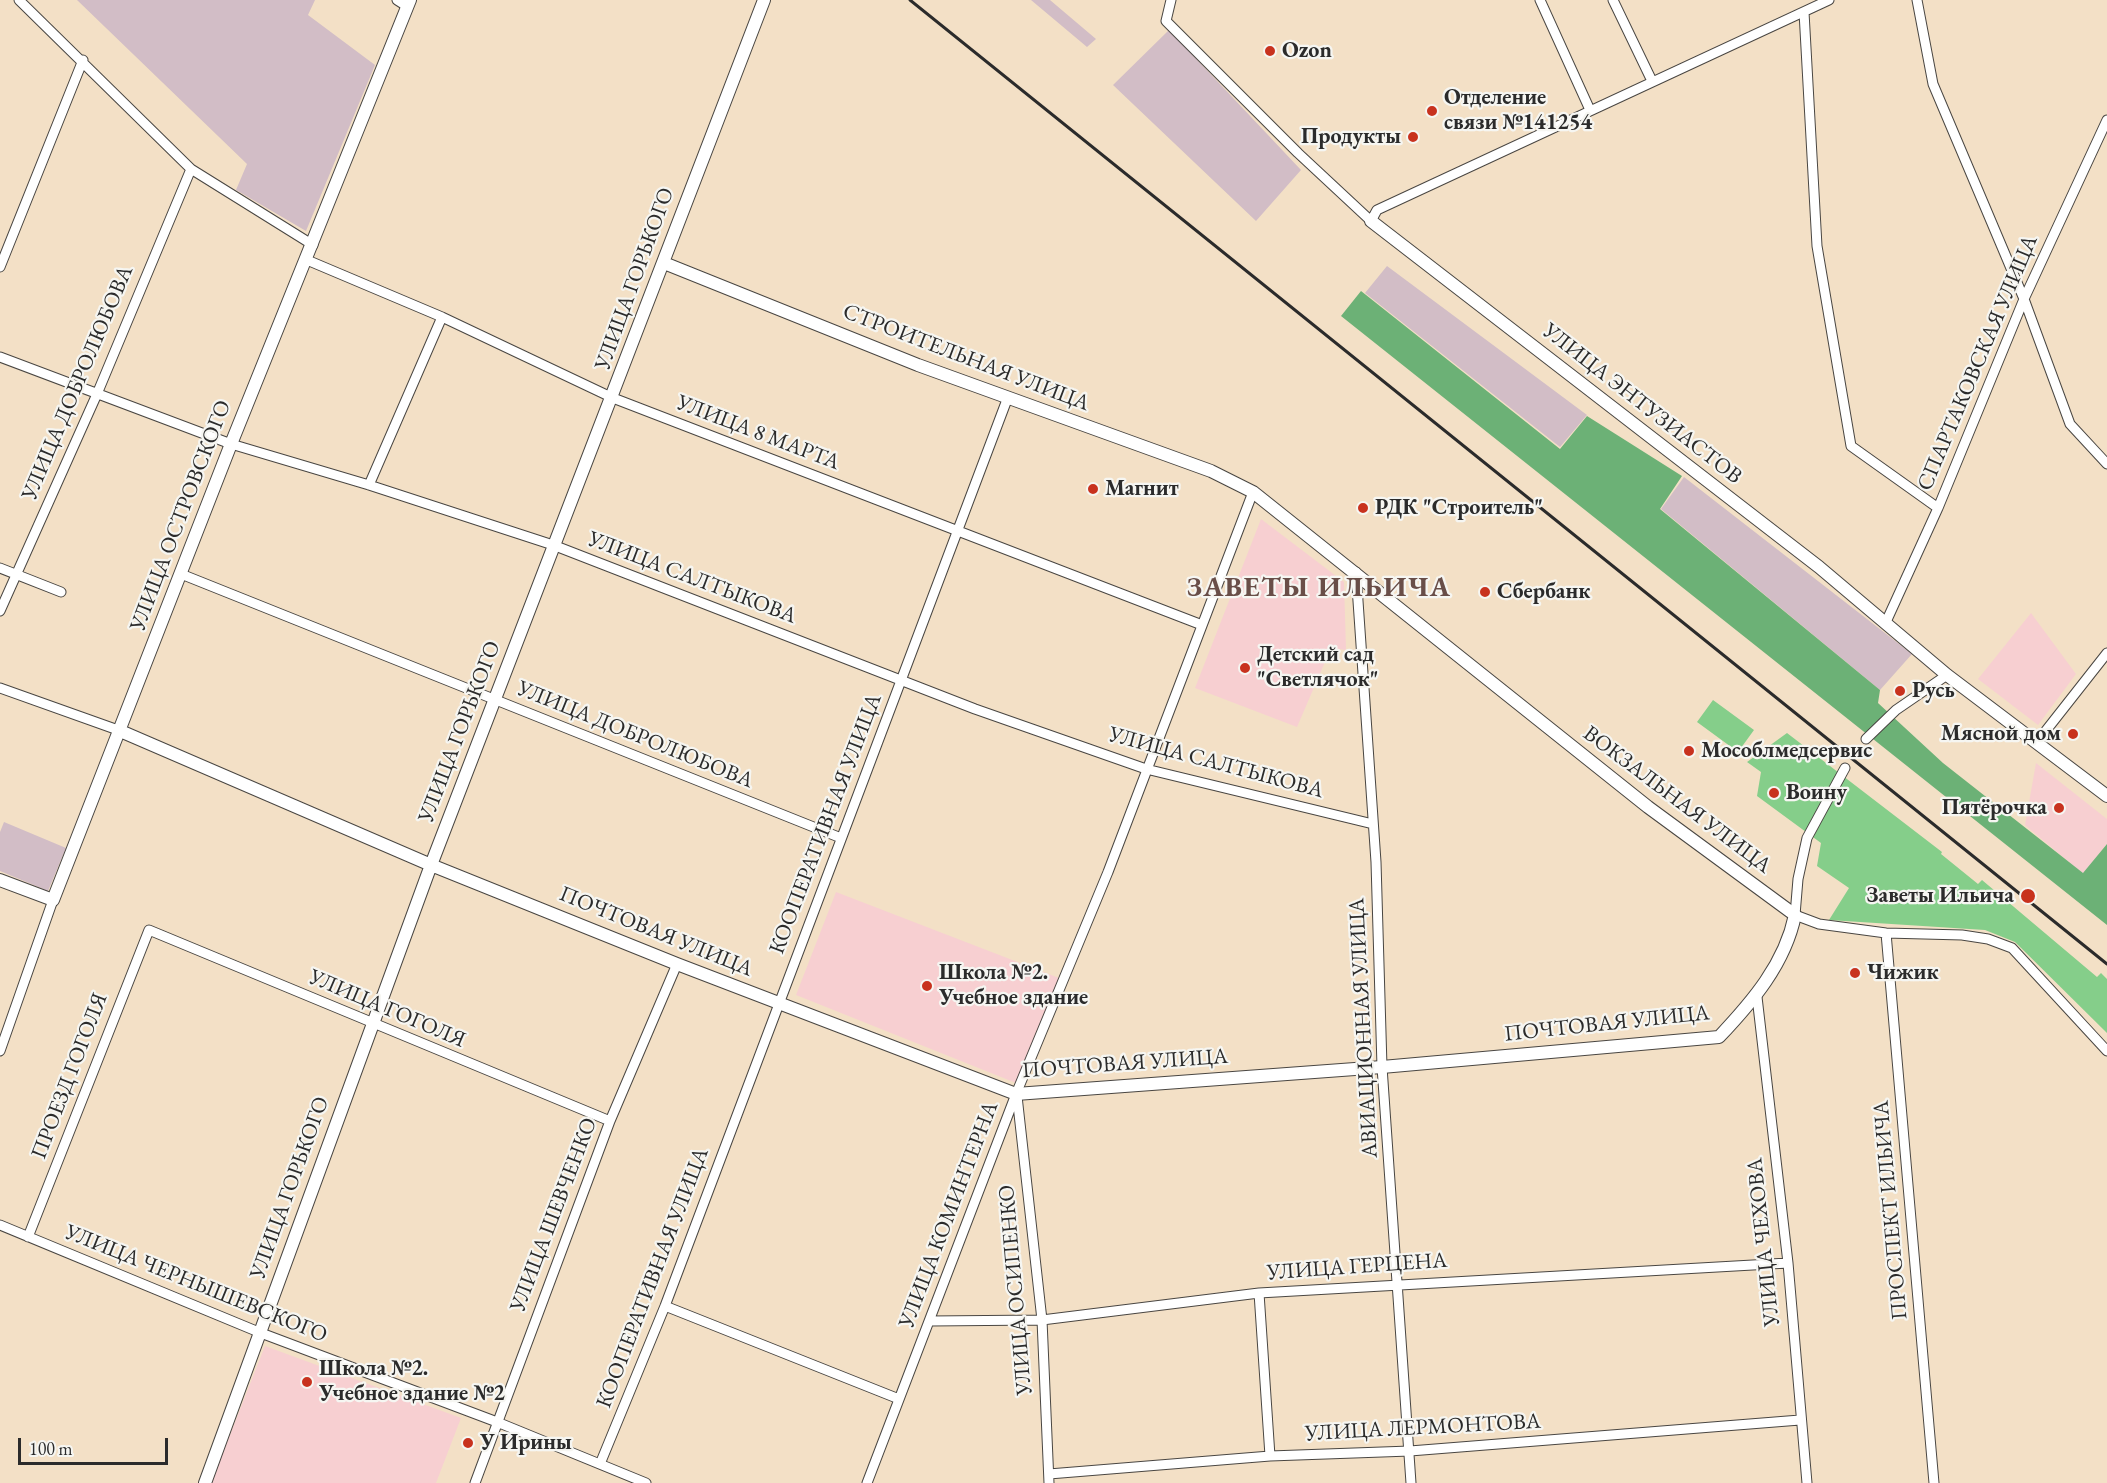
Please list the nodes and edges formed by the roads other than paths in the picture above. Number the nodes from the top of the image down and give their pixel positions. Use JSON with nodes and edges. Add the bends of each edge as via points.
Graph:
{"nodes":[{"id":1,"x":19,"y":0,"type":"edge"},
{"id":2,"x":764,"y":0,"type":"edge"},
{"id":3,"x":1171,"y":0,"type":"edge"},
{"id":4,"x":1540,"y":0,"type":"edge"},
{"id":5,"x":1613,"y":0,"type":"edge"},
{"id":6,"x":1829,"y":0,"type":"edge"},
{"id":7,"x":1917,"y":0,"type":"edge"},
{"id":8,"x":405,"y":2,"type":"edge"},
{"id":9,"x":1804,"y":12,"type":"junction"},
{"id":10,"x":82,"y":60,"type":"junction"},
{"id":11,"x":1652,"y":81,"type":"junction"},
{"id":12,"x":1590,"y":110,"type":"junction"},
{"id":13,"x":2107,"y":120,"type":"edge"},
{"id":14,"x":190,"y":169,"type":"junction"},
{"id":15,"x":1371,"y":221,"type":"junction"},
{"id":16,"x":313,"y":245,"type":"junction"},
{"id":17,"x":307,"y":260,"type":"junction"},
{"id":18,"x":664,"y":263,"type":"junction"},
{"id":19,"x":0,"y":267,"type":"edge"},
{"id":20,"x":2024,"y":299,"type":"junction"},
{"id":21,"x":442,"y":317,"type":"junction"},
{"id":22,"x":0,"y":357,"type":"edge"},
{"id":23,"x":98,"y":394,"type":"junction"},
{"id":24,"x":613,"y":398,"type":"junction"},
{"id":25,"x":1008,"y":398,"type":"junction"},
{"id":26,"x":231,"y":444,"type":"junction"},
{"id":27,"x":2107,"y":464,"type":"edge"},
{"id":28,"x":369,"y":485,"type":"junction"},
{"id":29,"x":1253,"y":492,"type":"junction"},
{"id":30,"x":1938,"y":508,"type":"junction"},
{"id":31,"x":956,"y":531,"type":"junction"},
{"id":32,"x":553,"y":545,"type":"junction"},
{"id":33,"x":0,"y":568,"type":"edge"},
{"id":34,"x":1356,"y":572,"type":"junction"},
{"id":35,"x":15,"y":574,"type":"junction"},
{"id":36,"x":181,"y":574,"type":"junction"},
{"id":37,"x":61,"y":592,"type":"dead end"},
{"id":38,"x":0,"y":611,"type":"edge"},
{"id":39,"x":1886,"y":622,"type":"junction"},
{"id":40,"x":1202,"y":625,"type":"junction"},
{"id":41,"x":2107,"y":653,"type":"edge"},
{"id":42,"x":1947,"y":675,"type":"junction"},
{"id":43,"x":901,"y":680,"type":"junction"},
{"id":44,"x":0,"y":688,"type":"edge"},
{"id":45,"x":495,"y":701,"type":"junction"},
{"id":46,"x":118,"y":730,"type":"junction"},
{"id":47,"x":1866,"y":740,"type":"dead end"},
{"id":48,"x":2037,"y":742,"type":"junction"},
{"id":49,"x":1845,"y":768,"type":"dead end"},
{"id":50,"x":1146,"y":769,"type":"junction"},
{"id":51,"x":2107,"y":796,"type":"edge"},
{"id":52,"x":1373,"y":824,"type":"junction"},
{"id":53,"x":841,"y":838,"type":"junction"},
{"id":54,"x":431,"y":865,"type":"junction"},
{"id":55,"x":0,"y":880,"type":"edge"},
{"id":56,"x":54,"y":900,"type":"junction"},
{"id":57,"x":1795,"y":915,"type":"junction"},
{"id":58,"x":149,"y":930,"type":"joint"},
{"id":59,"x":1886,"y":933,"type":"junction"},
{"id":60,"x":677,"y":964,"type":"junction"},
{"id":61,"x":1757,"y":997,"type":"junction"},
{"id":62,"x":779,"y":1004,"type":"junction"},
{"id":63,"x":371,"y":1024,"type":"junction"},
{"id":64,"x":0,"y":1051,"type":"edge"},
{"id":65,"x":2107,"y":1051,"type":"edge"},
{"id":66,"x":1382,"y":1067,"type":"junction"},
{"id":67,"x":1016,"y":1094,"type":"junction"},
{"id":68,"x":610,"y":1122,"type":"junction"},
{"id":69,"x":0,"y":1225,"type":"edge"},
{"id":70,"x":28,"y":1237,"type":"junction"},
{"id":71,"x":1788,"y":1263,"type":"junction"},
{"id":72,"x":1398,"y":1283,"type":"junction"},
{"id":73,"x":1259,"y":1293,"type":"junction"},
{"id":74,"x":665,"y":1306,"type":"junction"},
{"id":75,"x":1042,"y":1320,"type":"junction"},
{"id":76,"x":930,"y":1321,"type":"junction"},
{"id":77,"x":261,"y":1334,"type":"junction"},
{"id":78,"x":899,"y":1399,"type":"junction"},
{"id":79,"x":1800,"y":1420,"type":"junction"},
{"id":80,"x":497,"y":1422,"type":"junction"},
{"id":81,"x":1410,"y":1451,"type":"junction"},
{"id":82,"x":1270,"y":1456,"type":"junction"},
{"id":83,"x":600,"y":1464,"type":"junction"},
{"id":84,"x":1049,"y":1479,"type":"edge"},
{"id":85,"x":205,"y":1483,"type":"edge"},
{"id":86,"x":475,"y":1483,"type":"edge"},
{"id":87,"x":646,"y":1483,"type":"edge"},
{"id":88,"x":867,"y":1483,"type":"edge"},
{"id":89,"x":1411,"y":1483,"type":"edge"},
{"id":90,"x":1807,"y":1483,"type":"edge"},
{"id":91,"x":1934,"y":1483,"type":"edge"}],
"edges":[{"from":1,"to":10,"type":"street"},
{"from":2,"to":18,"type":"street","name":"УЛИЦА ГОРЬКОГО"},
{"from":3,"to":15,"type":"street","name":"УЛИЦА ЭНТУЗИАСТОВ","via":[[1165,19],[1170,25]]},
{"from":4,"to":12,"type":"street"},
{"from":5,"to":11,"type":"street"},
{"from":6,"to":9,"type":"street"},
{"from":7,"to":20,"type":"street","via":[[1933,84]]},
{"from":8,"to":16,"type":"street","name":"УЛИЦА ОСТРОВСКОГО"},
{"from":9,"to":11,"type":"street"},
{"from":9,"to":30,"type":"street","via":[[1816,246],[1851,446]]},
{"from":10,"to":14,"type":"street"},
{"from":10,"to":19,"type":"street"},
{"from":11,"to":12,"type":"street"},
{"from":12,"to":15,"type":"street","via":[[1377,210]]},
{"from":13,"to":20,"type":"street","name":"СПАРТАКОВСКАЯ УЛИЦА"},
{"from":14,"to":16,"type":"street"},
{"from":14,"to":23,"type":"street","name":"УЛИЦА ДОБРОЛЮБОВА"},
{"from":15,"to":39,"type":"street","name":"УЛИЦА ЭНТУЗИАСТОВ"},
{"from":16,"to":17,"type":"street","name":"УЛИЦА ОСТРОВСКОГО"},
{"from":17,"to":21,"type":"street","name":"УЛИЦА 8 МАРТА"},
{"from":17,"to":26,"type":"street","name":"УЛИЦА ОСТРОВСКОГО"},
{"from":18,"to":24,"type":"street","name":"УЛИЦА ГОРЬКОГО"},
{"from":18,"to":25,"type":"street","name":"СТРОИТЕЛЬНАЯ УЛИЦА"},
{"from":20,"to":27,"type":"street","via":[[2070,424]]},
{"from":20,"to":30,"type":"street","name":"СПАРТАКОВСКАЯ УЛИЦА"},
{"from":21,"to":24,"type":"street","name":"УЛИЦА 8 МАРТА"},
{"from":21,"to":28,"type":"street"},
{"from":22,"to":23,"type":"street","name":"УЛИЦА САЛТЫКОВА"},
{"from":23,"to":26,"type":"street","name":"УЛИЦА САЛТЫКОВА"},
{"from":23,"to":35,"type":"street","name":"УЛИЦА ДОБРОЛЮБОВА"},
{"from":24,"to":31,"type":"street","name":"УЛИЦА 8 МАРТА"},
{"from":24,"to":32,"type":"street","name":"УЛИЦА ГОРЬКОГО"},
{"from":25,"to":29,"type":"street","name":"СТРОИТЕЛЬНАЯ УЛИЦА","via":[[1211,471]]},
{"from":25,"to":31,"type":"street","name":"КООПЕРАТИВНАЯ УЛИЦА"},
{"from":26,"to":28,"type":"street","name":"УЛИЦА САЛТЫКОВА"},
{"from":26,"to":36,"type":"street","name":"УЛИЦА ОСТРОВСКОГО"},
{"from":28,"to":32,"type":"street","name":"УЛИЦА САЛТЫКОВА"},
{"from":29,"to":34,"type":"street","name":"ВОКЗАЛЬНАЯ УЛИЦА"},
{"from":29,"to":40,"type":"street","name":"УЛИЦА КОМИНТЕРНА"},
{"from":30,"to":39,"type":"street","name":"СПАРТАКОВСКАЯ УЛИЦА"},
{"from":31,"to":40,"type":"street","name":"УЛИЦА 8 МАРТА"},
{"from":31,"to":43,"type":"street","name":"КООПЕРАТИВНАЯ УЛИЦА"},
{"from":32,"to":43,"type":"street","name":"УЛИЦА САЛТЫКОВА"},
{"from":32,"to":45,"type":"street","name":"УЛИЦА ГОРЬКОГО"},
{"from":33,"to":35,"type":"street"},
{"from":34,"to":52,"type":"street","name":"АВИАЦИОННАЯ УЛИЦА"},
{"from":34,"to":57,"type":"street","name":"ВОКЗАЛЬНАЯ УЛИЦА","via":[[1641,802]]},
{"from":35,"to":37,"type":"street"},
{"from":35,"to":38,"type":"street","name":"УЛИЦА ДОБРОЛЮБОВА"},
{"from":36,"to":45,"type":"street","name":"УЛИЦА ДОБРОЛЮБОВА"},
{"from":36,"to":46,"type":"street","name":"УЛИЦА ОСТРОВСКОГО"},
{"from":39,"to":42,"type":"street","name":"УЛИЦА ЭНТУЗИАСТОВ"},
{"from":40,"to":50,"type":"street","name":"УЛИЦА КОМИНТЕРНА"},
{"from":41,"to":48,"type":"street"},
{"from":42,"to":47,"type":"street","via":[[1896,710]]},
{"from":42,"to":48,"type":"street","name":"УЛИЦА ЭНТУЗИАСТОВ"},
{"from":43,"to":50,"type":"street","name":"УЛИЦА САЛТЫКОВА"},
{"from":43,"to":53,"type":"street","name":"КООПЕРАТИВНАЯ УЛИЦА"},
{"from":44,"to":46,"type":"street"},
{"from":45,"to":53,"type":"street","name":"УЛИЦА ДОБРОЛЮБОВА"},
{"from":45,"to":54,"type":"street","name":"УЛИЦА ГОРЬКОГО"},
{"from":46,"to":54,"type":"street","name":"ПОЧТОВАЯ УЛИЦА"},
{"from":46,"to":56,"type":"street","name":"УЛИЦА ОСТРОВСКОГО"},
{"from":48,"to":51,"type":"street","name":"УЛИЦА ЭНТУЗИАСТОВ"},
{"from":49,"to":57,"type":"street","name":"ПОЧТОВАЯ УЛИЦА","via":[[1807,838]]},
{"from":50,"to":52,"type":"street","name":"УЛИЦА САЛТЫКОВА"},
{"from":50,"to":67,"type":"street","name":"УЛИЦА КОМИНТЕРНА"},
{"from":52,"to":66,"type":"street","name":"АВИАЦИОННАЯ УЛИЦА"},
{"from":53,"to":62,"type":"street","name":"КООПЕРАТИВНАЯ УЛИЦА"},
{"from":54,"to":60,"type":"street","name":"ПОЧТОВАЯ УЛИЦА"},
{"from":54,"to":63,"type":"street","name":"УЛИЦА ГОРЬКОГО"},
{"from":55,"to":56,"type":"street"},
{"from":56,"to":64,"type":"street","name":"УЛИЦА ОСТРОВСКОГО"},
{"from":57,"to":59,"type":"street","name":"ВОКЗАЛЬНАЯ УЛИЦА","via":[[1819,924]]},
{"from":57,"to":61,"type":"street","name":"ПОЧТОВАЯ УЛИЦА","via":[[1792,933]]},
{"from":58,"to":63,"type":"street","name":"УЛИЦА ГОГОЛЯ"},
{"from":58,"to":70,"type":"street","name":"ПРОЕЗД ГОГОЛЯ"},
{"from":59,"to":65,"type":"street","name":"ВОКЗАЛЬНАЯ УЛИЦА","via":[[1962,934],[2012,948]]},
{"from":59,"to":91,"type":"street","name":"ПРОСПЕКТ ИЛЬИЧА"},
{"from":60,"to":62,"type":"street","name":"ПОЧТОВАЯ УЛИЦА"},
{"from":60,"to":68,"type":"street","name":"УЛИЦА ШЕВЧЕНКО"},
{"from":61,"to":66,"type":"street","name":"ПОЧТОВАЯ УЛИЦА","via":[[1719,1037]]},
{"from":61,"to":71,"type":"street","name":"УЛИЦА ЧЕХОВА"},
{"from":62,"to":67,"type":"street","name":"ПОЧТОВАЯ УЛИЦА"},
{"from":62,"to":74,"type":"street","name":"КООПЕРАТИВНАЯ УЛИЦА"},
{"from":63,"to":68,"type":"street","name":"УЛИЦА ГОГОЛЯ"},
{"from":63,"to":77,"type":"street","name":"УЛИЦА ГОРЬКОГО"},
{"from":66,"to":67,"type":"street","name":"ПОЧТОВАЯ УЛИЦА"},
{"from":66,"to":72,"type":"street","name":"АВИАЦИОННАЯ УЛИЦА"},
{"from":67,"to":75,"type":"street","name":"УЛИЦА ОСИПЕНКО"},
{"from":67,"to":76,"type":"street","name":"УЛИЦА КОМИНТЕРНА"},
{"from":68,"to":80,"type":"street","name":"УЛИЦА ШЕВЧЕНКО"},
{"from":69,"to":70,"type":"street","name":"УЛИЦА ЧЕРНЫШЕВСКОГО"},
{"from":70,"to":77,"type":"street","name":"УЛИЦА ЧЕРНЫШЕВСКОГО"},
{"from":71,"to":72,"type":"street","name":"УЛИЦА ГЕРЦЕНА"},
{"from":71,"to":79,"type":"street","name":"УЛИЦА ЧЕХОВА"},
{"from":72,"to":73,"type":"street","name":"УЛИЦА ГЕРЦЕНА"},
{"from":72,"to":81,"type":"street","name":"АВИАЦИОННАЯ УЛИЦА"},
{"from":73,"to":75,"type":"street","name":"УЛИЦА ГЕРЦЕНА"},
{"from":73,"to":82,"type":"street"},
{"from":74,"to":78,"type":"street"},
{"from":74,"to":83,"type":"street","name":"КООПЕРАТИВНАЯ УЛИЦА"},
{"from":75,"to":76,"type":"street","name":"УЛИЦА ГЕРЦЕНА"},
{"from":75,"to":84,"type":"street","name":"УЛИЦА ОСИПЕНКО"},
{"from":76,"to":78,"type":"street","name":"УЛИЦА КОМИНТЕРНА"},
{"from":77,"to":80,"type":"street","name":"УЛИЦА ЧЕРНЫШЕВСКОГО"},
{"from":77,"to":85,"type":"street","name":"УЛИЦА ГОРЬКОГО"},
{"from":78,"to":88,"type":"street","name":"УЛИЦА КОМИНТЕРНА"},
{"from":79,"to":81,"type":"street","name":"УЛИЦА ЛЕРМОНТОВА"},
{"from":79,"to":90,"type":"street","name":"УЛИЦА ЧЕХОВА"},
{"from":80,"to":83,"type":"street","name":"УЛИЦА ЧЕРНЫШЕВСКОГО"},
{"from":80,"to":86,"type":"street","name":"УЛИЦА ШЕВЧЕНКО"},
{"from":81,"to":82,"type":"street","name":"УЛИЦА ЛЕРМОНТОВА"},
{"from":81,"to":89,"type":"street","name":"АВИАЦИОННАЯ УЛИЦА"},
{"from":82,"to":84,"type":"street","name":"УЛИЦА ЛЕРМОНТОВА"},
{"from":83,"to":87,"type":"street","name":"УЛИЦА ЧЕРНЫШЕВСКОГО"}]}
